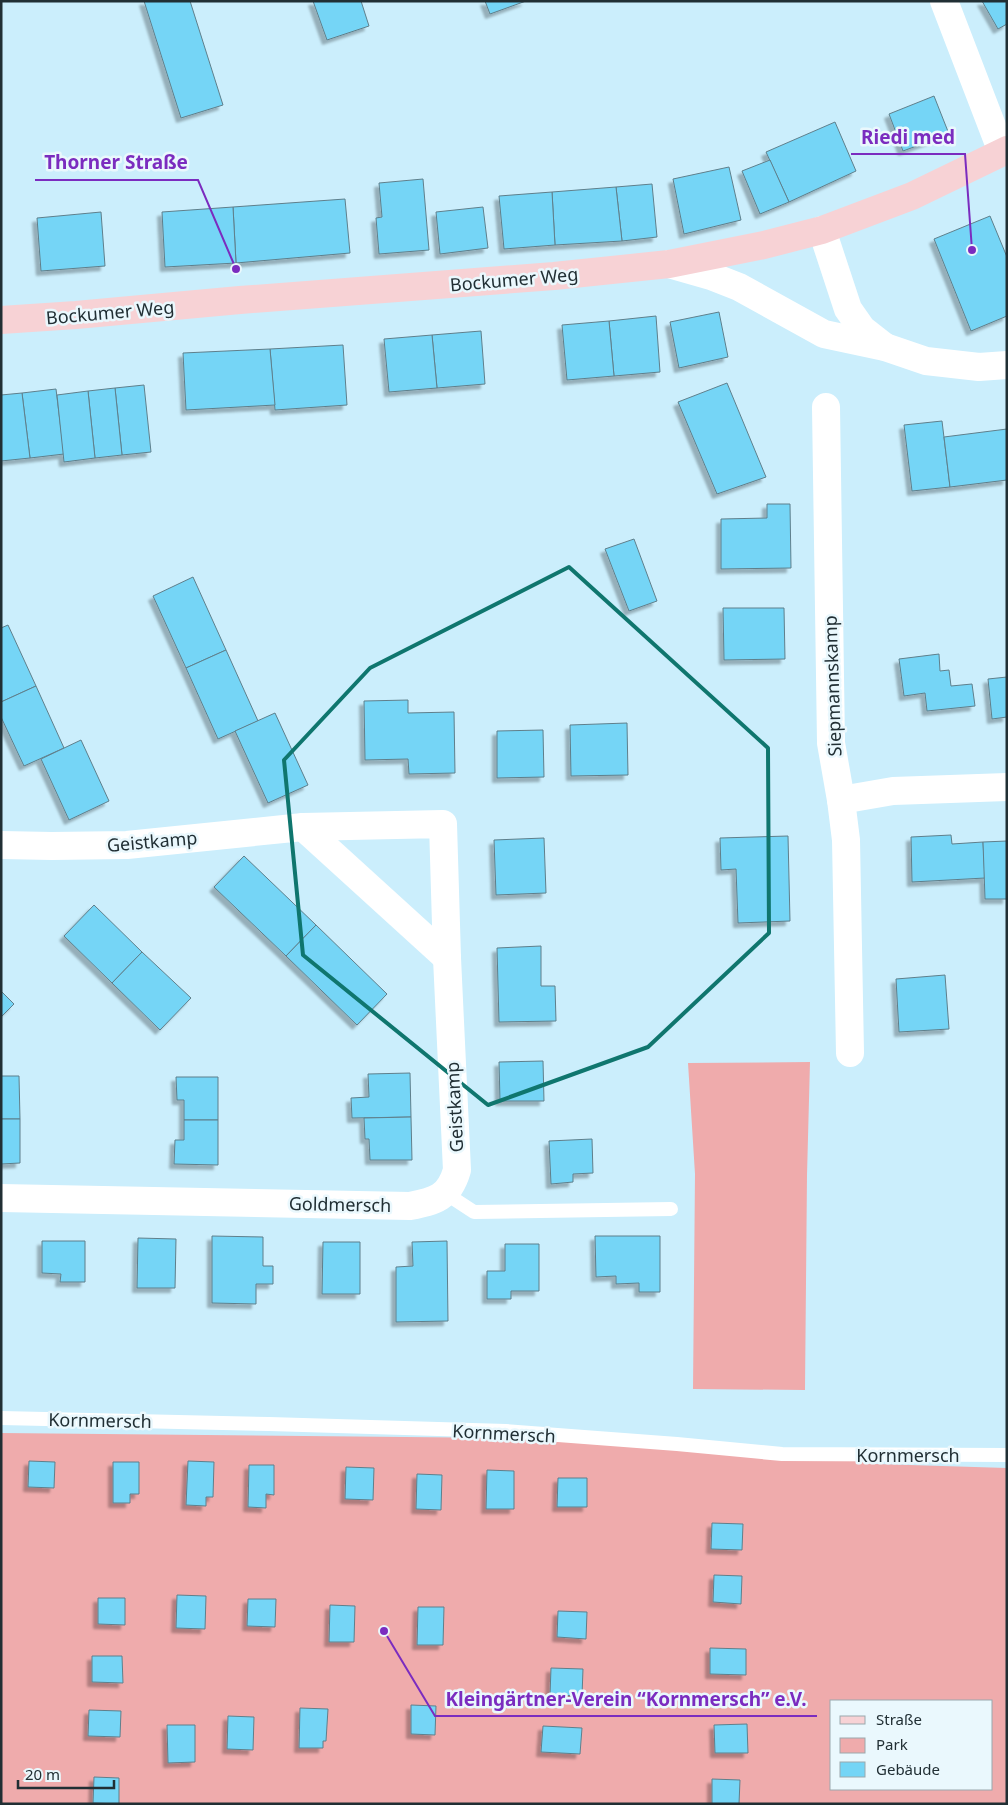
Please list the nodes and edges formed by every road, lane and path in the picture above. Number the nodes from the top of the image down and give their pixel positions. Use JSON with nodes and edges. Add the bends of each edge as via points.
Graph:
{"nodes":[{"id":1,"x":944,"y":1,"type":"edge"},
{"id":2,"x":1004,"y":151,"type":"edge"},
{"id":3,"x":822,"y":230,"type":"junction"},
{"id":4,"x":668,"y":264,"type":"junction"},
{"id":5,"x":1,"y":320,"type":"edge"},
{"id":6,"x":885,"y":347,"type":"junction"},
{"id":7,"x":1007,"y":365,"type":"edge"},
{"id":8,"x":826,"y":407,"type":"dead end"},
{"id":9,"x":1007,"y":787,"type":"edge"},
{"id":10,"x":842,"y":800,"type":"junction"},
{"id":11,"x":303,"y":827,"type":"junction"},
{"id":12,"x":1,"y":844,"type":"edge"},
{"id":13,"x":447,"y":958,"type":"junction"},
{"id":14,"x":850,"y":1054,"type":"dead end"},
{"id":15,"x":445,"y":1194,"type":"junction"},
{"id":16,"x":1,"y":1198,"type":"edge"},
{"id":17,"x":671,"y":1209,"type":"dead end"},
{"id":18,"x":1,"y":1418,"type":"edge"},
{"id":19,"x":1007,"y":1455,"type":"edge"}],
"edges":[{"from":1,"to":2,"type":"street"},
{"from":2,"to":3,"type":"main road","name":"Bockumer Weg","via":[[912,196]]},
{"from":3,"to":4,"type":"main road","name":"Bockumer Weg"},
{"from":3,"to":6,"type":"street","via":[[848,309],[862,329]]},
{"from":4,"to":5,"type":"main road","name":"Bockumer Weg"},
{"from":4,"to":6,"type":"street","via":[[739,287],[824,334]]},
{"from":6,"to":7,"type":"street","via":[[926,361],[979,367]]},
{"from":8,"to":10,"type":"street","name":"Siepmannskamp","via":[[830,743]]},
{"from":9,"to":10,"type":"street","via":[[892,791]]},
{"from":10,"to":14,"type":"street","name":"Siepmannskamp","via":[[846,840]]},
{"from":11,"to":12,"type":"street","name":"Geistkamp","via":[[127,845]]},
{"from":11,"to":13,"type":"street"},
{"from":11,"to":13,"type":"street","name":"Geistkamp","via":[[443,824]]},
{"from":13,"to":15,"type":"street","name":"Geistkamp","via":[[457,1170],[454,1182]]},
{"from":15,"to":16,"type":"street","name":"Goldmersch","via":[[433,1201],[410,1206]]},
{"from":15,"to":17,"type":"lane","via":[[474,1212]]},
{"from":18,"to":19,"type":"lane","name":"Kornmersch","via":[[506,1431],[782,1454]]}]}
